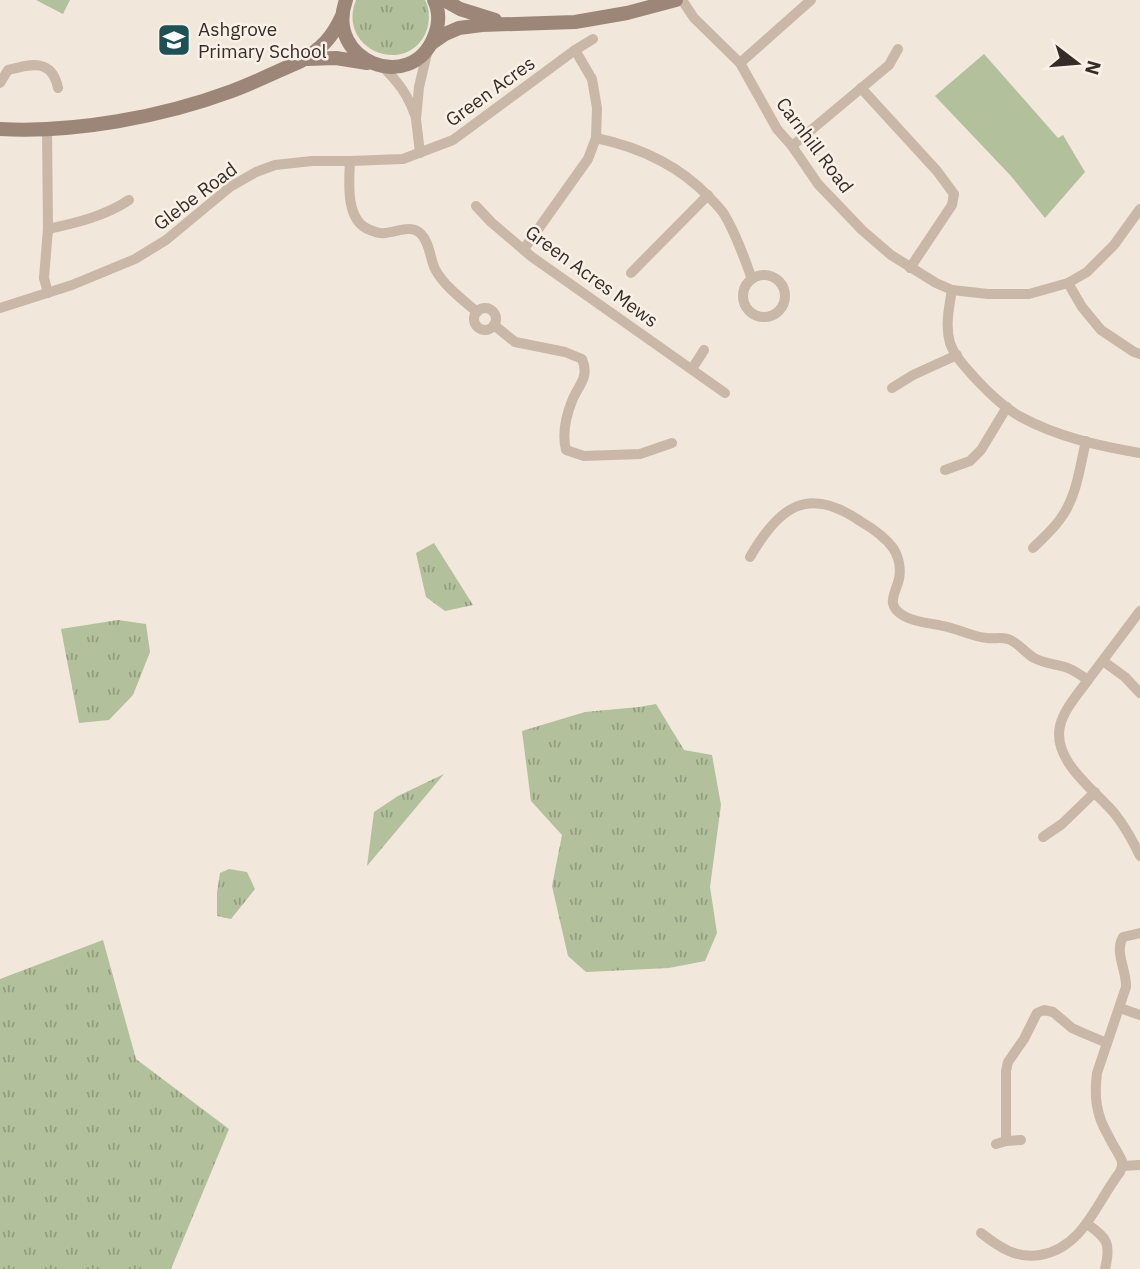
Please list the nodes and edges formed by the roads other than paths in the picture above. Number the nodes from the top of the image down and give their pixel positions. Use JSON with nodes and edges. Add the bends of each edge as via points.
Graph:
{"nodes":[{"id":1,"x":434,"y":0,"type":"edge"},
{"id":2,"x":444,"y":0,"type":"edge"},
{"id":3,"x":676,"y":0,"type":"edge"},
{"id":4,"x":682,"y":0,"type":"edge"},
{"id":5,"x":811,"y":0,"type":"edge"},
{"id":6,"x":342,"y":7,"type":"edge"},
{"id":7,"x":510,"y":24,"type":"junction"},
{"id":8,"x":593,"y":39,"type":"dead end"},
{"id":9,"x":430,"y":46,"type":"junction"},
{"id":10,"x":898,"y":49,"type":"dead end"},
{"id":11,"x":575,"y":50,"type":"junction"},
{"id":12,"x":301,"y":61,"type":"junction"},
{"id":13,"x":740,"y":62,"type":"junction"},
{"id":14,"x":378,"y":66,"type":"junction"},
{"id":15,"x":0,"y":83,"type":"edge"},
{"id":16,"x":58,"y":88,"type":"dead end"},
{"id":17,"x":861,"y":88,"type":"junction"},
{"id":18,"x":416,"y":119,"type":"junction"},
{"id":19,"x":0,"y":129,"type":"edge"},
{"id":20,"x":47,"y":129,"type":"junction"},
{"id":21,"x":596,"y":138,"type":"junction"},
{"id":22,"x":792,"y":146,"type":"junction"},
{"id":23,"x":421,"y":153,"type":"junction"},
{"id":24,"x":350,"y":161,"type":"junction"},
{"id":25,"x":708,"y":195,"type":"junction"},
{"id":26,"x":129,"y":200,"type":"dead end"},
{"id":27,"x":476,"y":206,"type":"dead end"},
{"id":28,"x":1140,"y":209,"type":"edge"},
{"id":29,"x":48,"y":229,"type":"junction"},
{"id":30,"x":524,"y":249,"type":"junction"},
{"id":31,"x":910,"y":268,"type":"junction"},
{"id":32,"x":631,"y":273,"type":"dead end"},
{"id":33,"x":752,"y":279,"type":"junction"},
{"id":34,"x":1068,"y":283,"type":"junction"},
{"id":35,"x":952,"y":290,"type":"junction"},
{"id":36,"x":48,"y":293,"type":"junction"},
{"id":37,"x":0,"y":308,"type":"edge"},
{"id":38,"x":477,"y":312,"type":"junction"},
{"id":39,"x":494,"y":325,"type":"junction"},
{"id":40,"x":704,"y":350,"type":"dead end"},
{"id":41,"x":1140,"y":354,"type":"edge"},
{"id":42,"x":957,"y":355,"type":"junction"},
{"id":43,"x":692,"y":369,"type":"junction"},
{"id":44,"x":892,"y":388,"type":"dead end"},
{"id":45,"x":725,"y":393,"type":"dead end"},
{"id":46,"x":1007,"y":407,"type":"junction"},
{"id":47,"x":1086,"y":441,"type":"junction"},
{"id":48,"x":672,"y":443,"type":"dead end"},
{"id":49,"x":1140,"y":453,"type":"edge"},
{"id":50,"x":945,"y":470,"type":"dead end"},
{"id":51,"x":1033,"y":548,"type":"dead end"},
{"id":52,"x":750,"y":557,"type":"dead end"},
{"id":53,"x":1140,"y":611,"type":"edge"},
{"id":54,"x":1103,"y":661,"type":"junction"},
{"id":55,"x":1088,"y":680,"type":"junction"},
{"id":56,"x":1140,"y":693,"type":"edge"},
{"id":57,"x":1095,"y":792,"type":"junction"},
{"id":58,"x":1043,"y":837,"type":"dead end"},
{"id":59,"x":1140,"y":856,"type":"edge"},
{"id":60,"x":1140,"y":933,"type":"edge"},
{"id":61,"x":1120,"y":1008,"type":"junction"},
{"id":62,"x":1140,"y":1015,"type":"edge"},
{"id":63,"x":1107,"y":1043,"type":"junction"},
{"id":64,"x":1021,"y":1140,"type":"dead end"},
{"id":65,"x":1140,"y":1165,"type":"edge"},
{"id":66,"x":1122,"y":1166,"type":"junction"},
{"id":67,"x":1087,"y":1224,"type":"junction"},
{"id":68,"x":981,"y":1233,"type":"dead end"},
{"id":69,"x":1022,"y":1256,"type":"junction"},
{"id":70,"x":1020,"y":1269,"type":"edge"},
{"id":71,"x":1105,"y":1269,"type":"edge"}],
"edges":[{"from":1,"to":9,"type":"street","via":[[437,31]]},
{"from":2,"to":7,"type":"street"},
{"from":3,"to":7,"type":"street","via":[[606,18]]},
{"from":4,"to":13,"type":"street","name":"Carnhill Road","via":[[694,18]]},
{"from":5,"to":13,"type":"street"},
{"from":6,"to":12,"type":"street","via":[[329,41]]},
{"from":6,"to":14,"type":"street","via":[[347,41]]},
{"from":7,"to":9,"type":"street","via":[[459,28]]},
{"from":8,"to":11,"type":"street","name":"Green Acres"},
{"from":9,"to":14,"type":"street","via":[[402,66]]},
{"from":9,"to":18,"type":"street"},
{"from":10,"to":17,"type":"street","via":[[889,65]]},
{"from":11,"to":21,"type":"street","via":[[592,79]]},
{"from":11,"to":23,"type":"street","name":"Green Acres","via":[[453,140]]},
{"from":12,"to":14,"type":"street","via":[[324,57]]},
{"from":12,"to":20,"type":"street","via":[[232,91],[177,107],[130,119]]},
{"from":13,"to":22,"type":"street","name":"Carnhill Road"},
{"from":14,"to":18,"type":"street","via":[[402,88]]},
{"from":15,"to":16,"type":"street","via":[[8,70],[35,64],[48,67]]},
{"from":17,"to":22,"type":"street"},
{"from":17,"to":31,"type":"street","via":[[954,194],[953,205]]},
{"from":18,"to":23,"type":"street"},
{"from":19,"to":20,"type":"street"},
{"from":20,"to":29,"type":"street"},
{"from":21,"to":25,"type":"street","via":[[666,162]]},
{"from":21,"to":30,"type":"street","via":[[588,159]]},
{"from":22,"to":31,"type":"street","name":"Carnhill Road","via":[[818,184],[862,230]]},
{"from":23,"to":24,"type":"street","name":"Glebe Road","via":[[403,159]]},
{"from":24,"to":36,"type":"street","name":"Glebe Road","via":[[300,162],[256,172],[135,259]]},
{"from":24,"to":38,"type":"street","via":[[349,197],[365,228],[382,234],[411,228],[421,233],[436,270]]},
{"from":25,"to":32,"type":"street"},
{"from":25,"to":33,"type":"street","via":[[723,213]]},
{"from":26,"to":29,"type":"street","via":[[109,212]]},
{"from":27,"to":30,"type":"street","name":"Green Acres Mews"},
{"from":28,"to":34,"type":"street","name":"Carnhill Road","via":[[1114,245],[1087,272]]},
{"from":29,"to":36,"type":"street","via":[[44,278]]},
{"from":30,"to":43,"type":"street","name":"Green Acres Mews"},
{"from":31,"to":35,"type":"street","name":"Carnhill Road"},
{"from":33,"to":33,"type":"street","via":[[765,275],[778,280],[785,299],[779,311],[766,317],[748,309],[743,297]]},
{"from":34,"to":35,"type":"street","name":"Carnhill Road","via":[[1029,294]]},
{"from":34,"to":41,"type":"street","via":[[1101,330]]},
{"from":35,"to":42,"type":"street","via":[[947,325]]},
{"from":36,"to":37,"type":"street","name":"Glebe Road"},
{"from":38,"to":39,"type":"street","via":[[491,309]]},
{"from":38,"to":39,"type":"street","via":[[479,327]]},
{"from":39,"to":48,"type":"street","via":[[515,342],[582,359],[583,380],[563,437],[566,450],[584,456],[640,454]]},
{"from":40,"to":43,"type":"street"},
{"from":42,"to":44,"type":"street"},
{"from":42,"to":46,"type":"street"},
{"from":43,"to":45,"type":"street","name":"Green Acres Mews"},
{"from":46,"to":47,"type":"street","via":[[1043,427]]},
{"from":46,"to":50,"type":"street","via":[[981,450],[970,461]]},
{"from":47,"to":49,"type":"street"},
{"from":47,"to":51,"type":"street","via":[[1065,512]]},
{"from":52,"to":55,"type":"street","via":[[760,539],[790,510],[809,502],[833,505],[866,524],[894,549],[900,568],[892,601],[903,615],[987,638],[1008,639],[1034,658],[1067,667]]},
{"from":53,"to":54,"type":"street"},
{"from":54,"to":55,"type":"street"},
{"from":54,"to":56,"type":"street"},
{"from":55,"to":57,"type":"street","via":[[1064,714],[1059,744],[1070,765]]},
{"from":57,"to":58,"type":"street"},
{"from":57,"to":59,"type":"street","via":[[1126,829]]},
{"from":60,"to":61,"type":"street","via":[[1123,937],[1120,943],[1126,977]]},
{"from":61,"to":62,"type":"street"},
{"from":61,"to":63,"type":"street"},
{"from":63,"to":64,"type":"street","via":[[1072,1028],[1053,1012],[1037,1013],[1008,1062],[1001,1142]]},
{"from":63,"to":66,"type":"street","via":[[1097,1073],[1096,1107]]},
{"from":65,"to":66,"type":"street"},
{"from":66,"to":67,"type":"street"},
{"from":67,"to":69,"type":"street","via":[[1060,1249]]},
{"from":67,"to":71,"type":"street","via":[[1108,1245]]},
{"from":68,"to":69,"type":"street"},
{"from":69,"to":70,"type":"street"}]}
